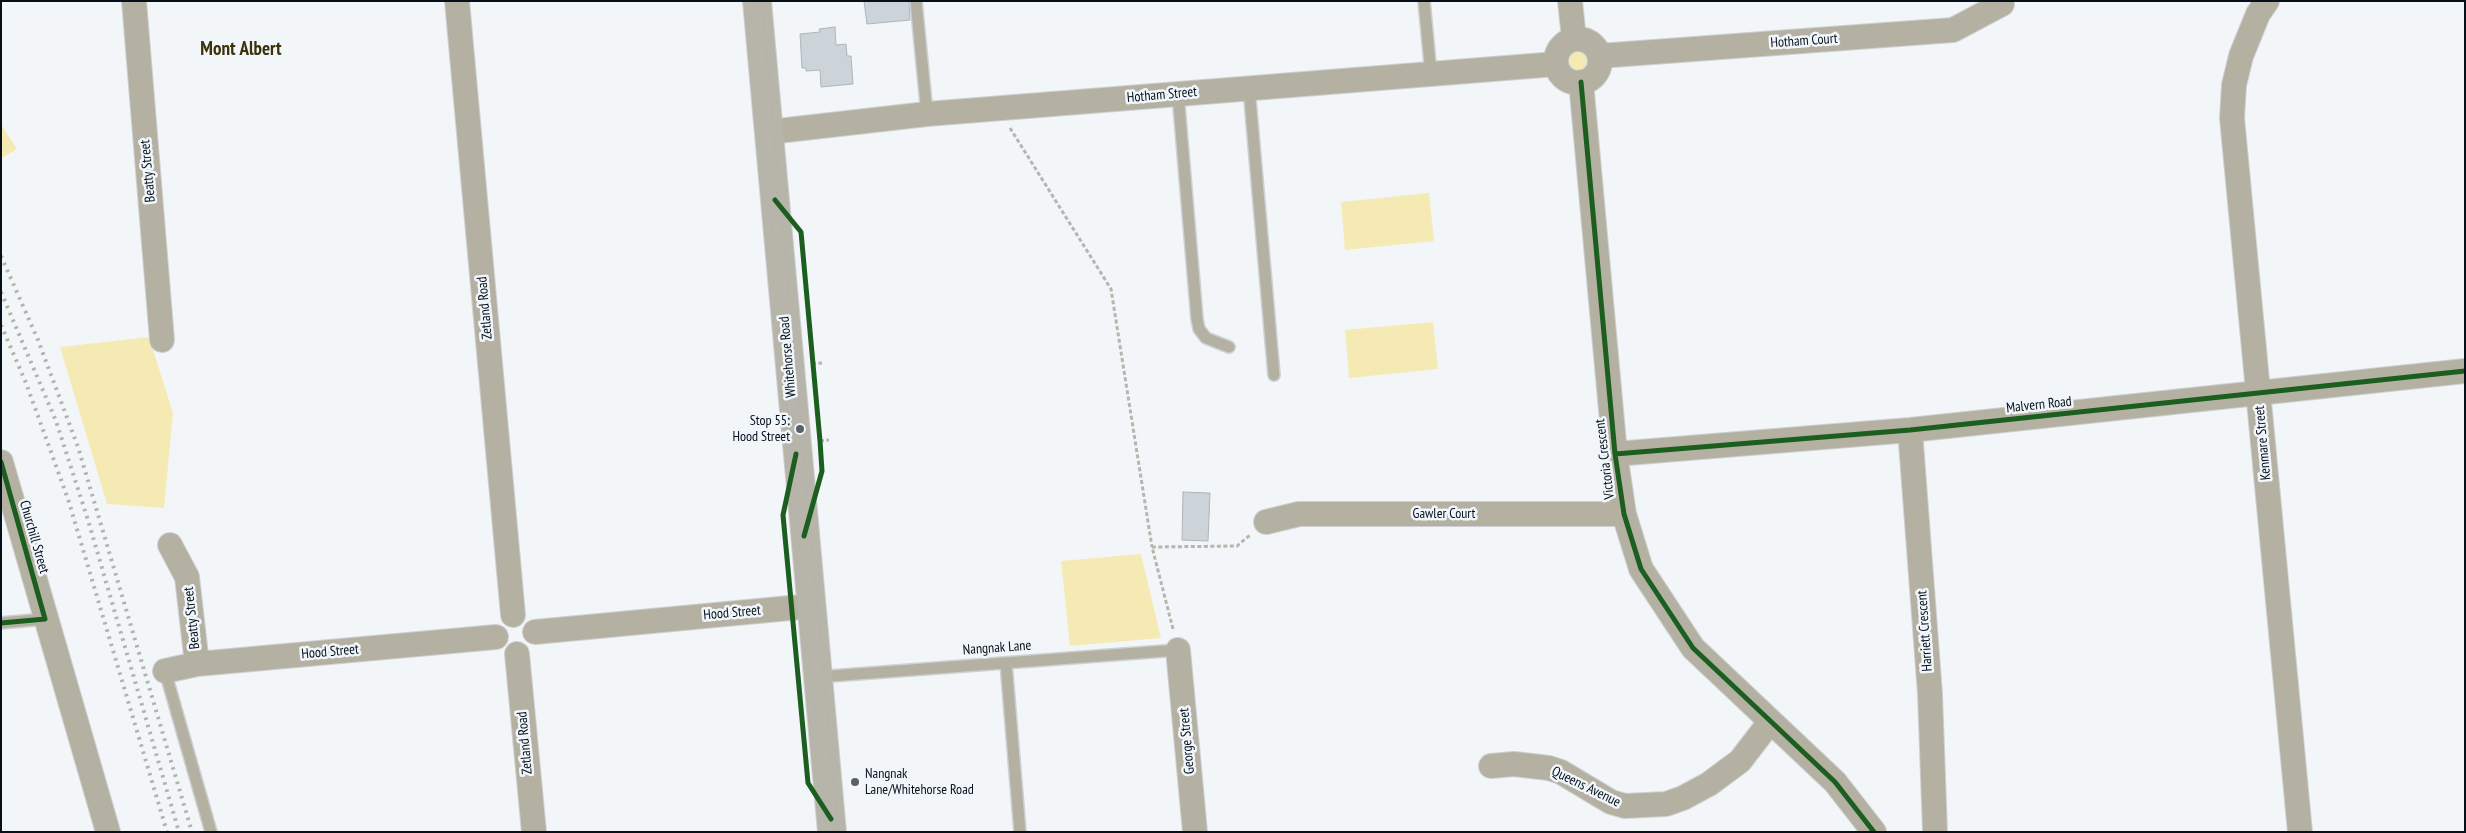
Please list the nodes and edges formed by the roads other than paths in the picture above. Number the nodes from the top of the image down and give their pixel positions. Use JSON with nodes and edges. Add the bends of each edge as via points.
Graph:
{"nodes":[{"id":1,"x":134,"y":1,"type":"edge"},
{"id":2,"x":458,"y":1,"type":"edge"},
{"id":3,"x":757,"y":1,"type":"edge"},
{"id":4,"x":916,"y":1,"type":"edge"},
{"id":5,"x":1424,"y":1,"type":"edge"},
{"id":6,"x":1570,"y":1,"type":"edge"},
{"id":7,"x":2267,"y":1,"type":"edge"},
{"id":8,"x":2002,"y":4,"type":"dead end"},
{"id":9,"x":1574,"y":39,"type":"junction"},
{"id":10,"x":1599,"y":56,"type":"junction"},
{"id":11,"x":1556,"y":64,"type":"junction"},
{"id":12,"x":1430,"y":74,"type":"junction"},
{"id":13,"x":1580,"y":82,"type":"junction"},
{"id":14,"x":1249,"y":88,"type":"junction"},
{"id":15,"x":1178,"y":94,"type":"junction"},
{"id":16,"x":927,"y":114,"type":"junction"},
{"id":17,"x":769,"y":132,"type":"junction"},
{"id":18,"x":162,"y":340,"type":"dead end"},
{"id":19,"x":1229,"y":347,"type":"dead end"},
{"id":20,"x":2465,"y":371,"type":"edge"},
{"id":21,"x":1274,"y":375,"type":"dead end"},
{"id":22,"x":2258,"y":393,"type":"junction"},
{"id":23,"x":1910,"y":430,"type":"junction"},
{"id":24,"x":1615,"y":454,"type":"junction"},
{"id":25,"x":1,"y":462,"type":"edge"},
{"id":26,"x":1624,"y":514,"type":"junction"},
{"id":27,"x":1266,"y":522,"type":"road end"},
{"id":28,"x":170,"y":546,"type":"dead end"},
{"id":29,"x":811,"y":606,"type":"junction"},
{"id":30,"x":513,"y":615,"type":"junction"},
{"id":31,"x":45,"y":619,"type":"junction"},
{"id":32,"x":1,"y":623,"type":"edge"},
{"id":33,"x":535,"y":632,"type":"junction"},
{"id":34,"x":496,"y":637,"type":"junction"},
{"id":35,"x":1178,"y":650,"type":"joint"},
{"id":36,"x":517,"y":654,"type":"junction"},
{"id":37,"x":1006,"y":663,"type":"junction"},
{"id":38,"x":197,"y":664,"type":"junction"},
{"id":39,"x":164,"y":671,"type":"joint"},
{"id":40,"x":817,"y":677,"type":"junction"},
{"id":41,"x":1770,"y":722,"type":"junction"},
{"id":42,"x":1491,"y":766,"type":"dead end"},
{"id":43,"x":108,"y":832,"type":"edge"},
{"id":44,"x":211,"y":832,"type":"edge"},
{"id":45,"x":534,"y":832,"type":"edge"},
{"id":46,"x":832,"y":832,"type":"edge"},
{"id":47,"x":1020,"y":832,"type":"edge"},
{"id":48,"x":1196,"y":832,"type":"edge"},
{"id":49,"x":1874,"y":832,"type":"edge"},
{"id":50,"x":1935,"y":832,"type":"edge"},
{"id":51,"x":2300,"y":832,"type":"edge"}],
"edges":[{"from":1,"to":18,"type":"street","name":"Beatty Street"},
{"from":2,"to":30,"type":"street","name":"Zetland Road"},
{"from":3,"to":17,"type":"main road","name":"Whitehorse Road"},
{"from":4,"to":16,"type":"lane"},
{"from":5,"to":12,"type":"lane"},
{"from":6,"to":9,"type":"street"},
{"from":7,"to":22,"type":"street","name":"Kenmare Street","via":[[2258,14],[2241,56],[2234,85],[2232,118]]},
{"from":8,"to":10,"type":"street","name":"Hotham Court","via":[[1953,30]]},
{"from":9,"to":10,"type":"street","via":[[1590,42]]},
{"from":9,"to":11,"type":"street","via":[[1560,48]]},
{"from":10,"to":13,"type":"street","via":[[1595,74]]},
{"from":11,"to":12,"type":"street","name":"Hotham Street"},
{"from":11,"to":13,"type":"street","via":[[1564,78]]},
{"from":12,"to":14,"type":"street","name":"Hotham Street"},
{"from":13,"to":24,"type":"street","name":"Victoria Crescent"},
{"from":14,"to":15,"type":"street","name":"Hotham Street"},
{"from":14,"to":21,"type":"lane"},
{"from":15,"to":16,"type":"street","name":"Hotham Street"},
{"from":15,"to":19,"type":"lane","via":[[1196,319],[1206,338]]},
{"from":16,"to":17,"type":"street","name":"Hotham Street"},
{"from":17,"to":29,"type":"main road","name":"Whitehorse Road"},
{"from":20,"to":22,"type":"street","name":"Malvern Road"},
{"from":22,"to":23,"type":"street","name":"Malvern Road"},
{"from":22,"to":51,"type":"street","name":"Kenmare Street"},
{"from":23,"to":24,"type":"street","name":"Malvern Road"},
{"from":23,"to":50,"type":"street","name":"Harriett Crescent","via":[[1930,694]]},
{"from":24,"to":26,"type":"street","name":"Victoria Crescent"},
{"from":25,"to":31,"type":"street","name":"Churchill Street"},
{"from":26,"to":27,"type":"street","name":"Gawler Court","via":[[1299,514]]},
{"from":26,"to":41,"type":"street","name":"Victoria Crescent","via":[[1642,569],[1693,648]]},
{"from":28,"to":38,"type":"street","name":"Beatty Street","via":[[188,577]]},
{"from":29,"to":33,"type":"street","name":"Hood Street"},
{"from":29,"to":40,"type":"main road","name":"Whitehorse Road"},
{"from":30,"to":33,"type":"street","via":[[526,618]]},
{"from":30,"to":34,"type":"street","via":[[502,620]]},
{"from":31,"to":32,"type":"lane"},
{"from":31,"to":43,"type":"street","name":"Churchill Street"},
{"from":33,"to":36,"type":"street","via":[[528,649]]},
{"from":34,"to":36,"type":"street","via":[[505,652]]},
{"from":34,"to":38,"type":"street","name":"Hood Street"},
{"from":35,"to":37,"type":"lane","name":"Nangnak Lane"},
{"from":35,"to":48,"type":"street","name":"George Street"},
{"from":36,"to":45,"type":"street","name":"Zetland Road"},
{"from":37,"to":40,"type":"lane","name":"Nangnak Lane"},
{"from":37,"to":47,"type":"lane"},
{"from":38,"to":39,"type":"street","name":"Hood Street"},
{"from":39,"to":44,"type":"lane"},
{"from":40,"to":46,"type":"main road","name":"Whitehorse Road"},
{"from":41,"to":42,"type":"street","name":"Queens Avenue","via":[[1740,761],[1709,784],[1683,798],[1647,807],[1611,802],[1549,768],[1514,764]]},
{"from":41,"to":49,"type":"street","name":"Victoria Crescent","via":[[1836,782]]}]}
